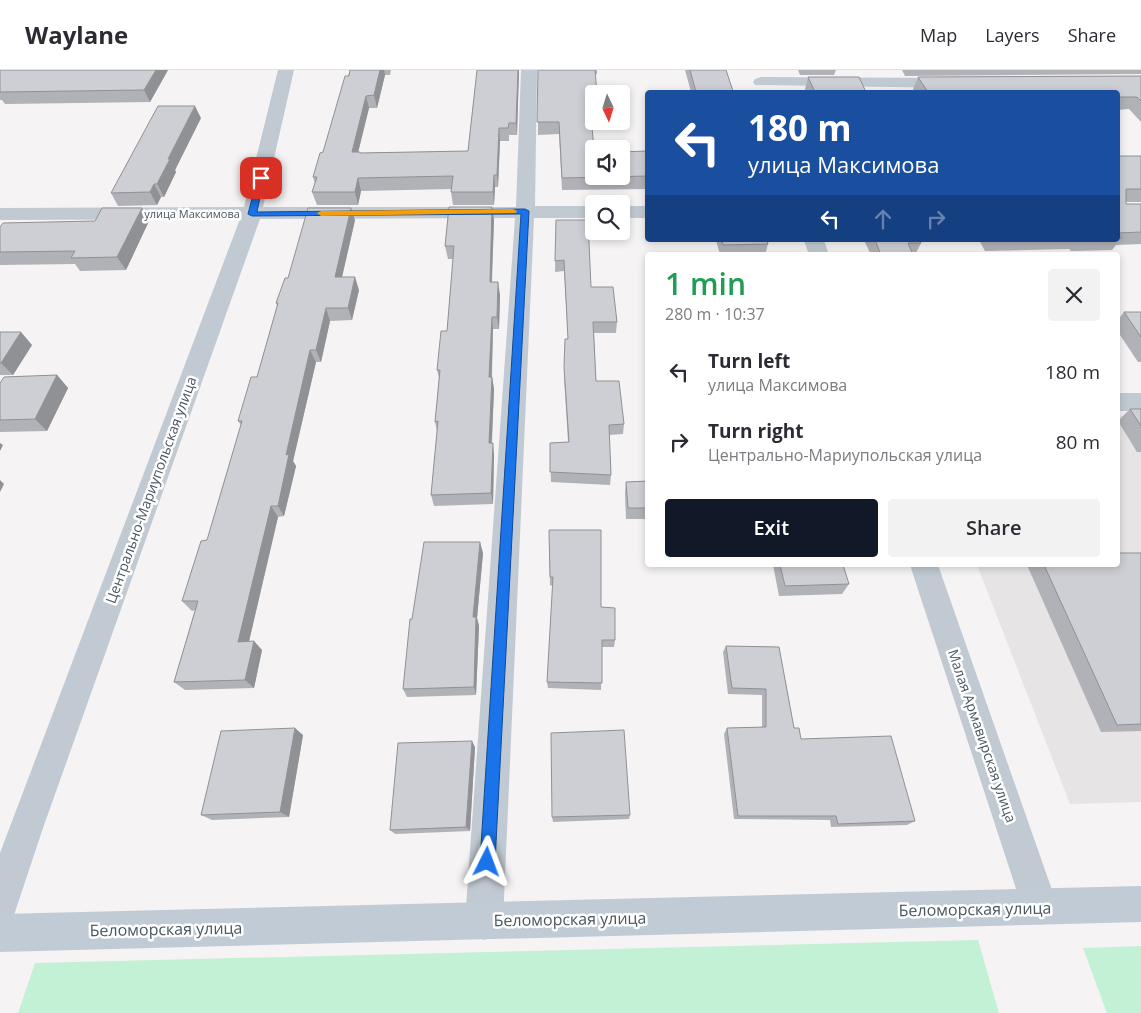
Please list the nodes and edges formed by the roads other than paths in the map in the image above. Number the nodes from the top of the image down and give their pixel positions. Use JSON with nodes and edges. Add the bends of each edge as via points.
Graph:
{"nodes":[{"id":1,"x":286,"y":70,"type":"edge"},
{"id":2,"x":529,"y":70,"type":"edge"},
{"id":3,"x":761,"y":81,"type":"edge"},
{"id":4,"x":969,"y":83,"type":"edge"},
{"id":5,"x":525,"y":211,"type":"junction"},
{"id":6,"x":585,"y":212,"type":"edge"},
{"id":7,"x":630,"y":212,"type":"edge"},
{"id":8,"x":645,"y":212,"type":"edge"},
{"id":9,"x":0,"y":214,"type":"edge"},
{"id":10,"x":252,"y":214,"type":"junction"},
{"id":11,"x":1120,"y":402,"type":"edge"},
{"id":12,"x":1141,"y":402,"type":"edge"},
{"id":13,"x":925,"y":567,"type":"edge"},
{"id":14,"x":1141,"y":904,"type":"edge"},
{"id":15,"x":0,"y":905,"type":"edge"},
{"id":16,"x":1040,"y":907,"type":"junction"},
{"id":17,"x":484,"y":921,"type":"junction"},
{"id":18,"x":0,"y":933,"type":"edge"}],
"edges":[{"from":1,"to":10,"type":"street","name":"Центрально-Мариупольская улица"},
{"from":2,"to":5,"type":"street"},
{"from":3,"to":4,"type":"street"},
{"from":5,"to":6,"type":"street","name":"улица Максимова"},
{"from":5,"to":10,"type":"street","name":"улица Максимова"},
{"from":5,"to":17,"type":"street"},
{"from":7,"to":8,"type":"street"},
{"from":9,"to":10,"type":"street","name":"улица Максимова"},
{"from":10,"to":15,"type":"street","name":"Центрально-Мариупольская улица"},
{"from":11,"to":12,"type":"street"},
{"from":13,"to":16,"type":"street","name":"Малая Армавирская улица"},
{"from":14,"to":16,"type":"main road","name":"Беломорская улица"},
{"from":16,"to":17,"type":"main road","name":"Беломорская улица"},
{"from":17,"to":18,"type":"main road","name":"Беломорская улица"}]}
